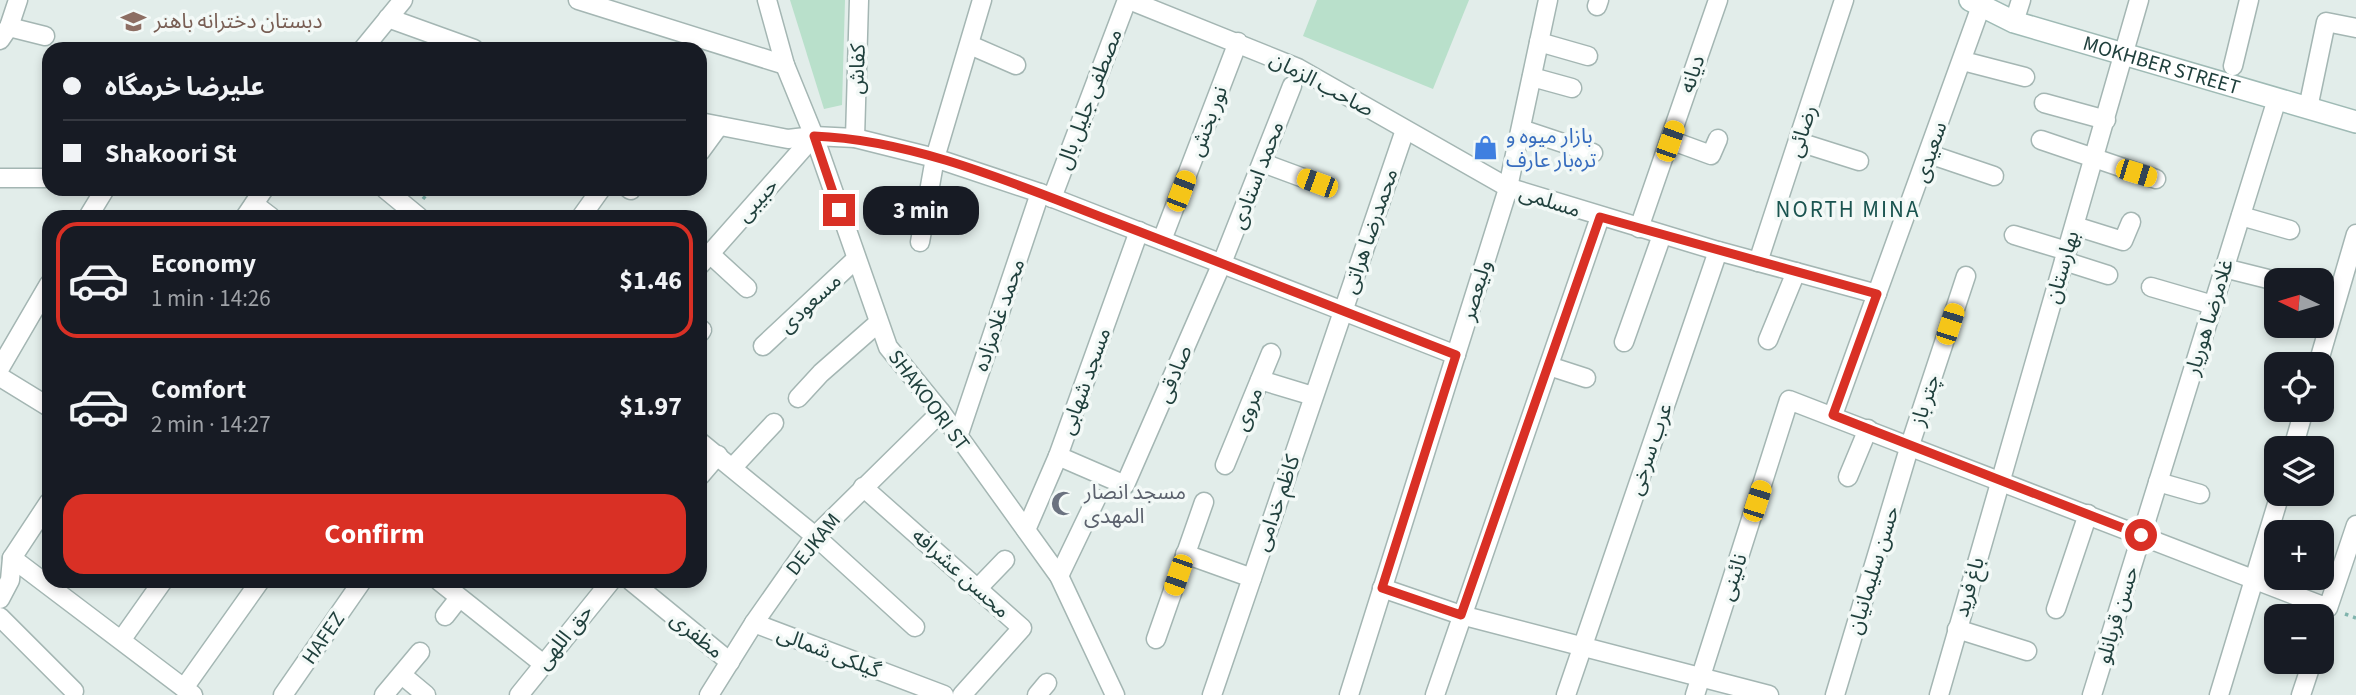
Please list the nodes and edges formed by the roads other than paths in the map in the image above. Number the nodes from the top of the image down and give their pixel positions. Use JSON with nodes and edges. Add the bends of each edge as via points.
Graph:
{"nodes":[{"id":1,"x":18,"y":0,"type":"edge"},
{"id":2,"x":402,"y":0,"type":"edge"},
{"id":3,"x":767,"y":0,"type":"edge"},
{"id":4,"x":859,"y":0,"type":"edge"},
{"id":5,"x":982,"y":0,"type":"edge"},
{"id":6,"x":1128,"y":0,"type":"edge"},
{"id":7,"x":1548,"y":0,"type":"edge"},
{"id":8,"x":1718,"y":0,"type":"edge"},
{"id":9,"x":1844,"y":0,"type":"edge"},
{"id":10,"x":2021,"y":0,"type":"edge"},
{"id":11,"x":2139,"y":0,"type":"edge"},
{"id":12,"x":2249,"y":0,"type":"edge"},
{"id":13,"x":589,"y":2,"type":"edge"},
{"id":14,"x":1976,"y":3,"type":"edge"},
{"id":15,"x":1169,"y":7,"type":"edge"},
{"id":16,"x":388,"y":18,"type":"junction"},
{"id":17,"x":2014,"y":22,"type":"junction"},
{"id":18,"x":2355,"y":24,"type":"edge"},
{"id":19,"x":4,"y":34,"type":"edge"},
{"id":20,"x":45,"y":36,"type":"dead end"},
{"id":21,"x":369,"y":42,"type":"edge"},
{"id":22,"x":441,"y":42,"type":"edge"},
{"id":23,"x":1238,"y":42,"type":"junction"},
{"id":24,"x":1539,"y":42,"type":"junction"},
{"id":25,"x":970,"y":45,"type":"junction"},
{"id":26,"x":2125,"y":55,"type":"junction"},
{"id":27,"x":1588,"y":56,"type":"dead end"},
{"id":28,"x":1963,"y":61,"type":"junction"},
{"id":29,"x":785,"y":65,"type":"junction"},
{"id":30,"x":1016,"y":65,"type":"dead end"},
{"id":31,"x":2233,"y":66,"type":"dead end"},
{"id":32,"x":1532,"y":77,"type":"junction"},
{"id":33,"x":2025,"y":77,"type":"dead end"},
{"id":34,"x":1292,"y":86,"type":"dead end"},
{"id":35,"x":1572,"y":88,"type":"dead end"},
{"id":36,"x":2277,"y":99,"type":"junction"},
{"id":37,"x":2044,"y":103,"type":"dead end"},
{"id":38,"x":2308,"y":108,"type":"junction"},
{"id":39,"x":2106,"y":120,"type":"junction"},
{"id":40,"x":2356,"y":122,"type":"edge"},
{"id":41,"x":707,"y":123,"type":"edge"},
{"id":42,"x":719,"y":126,"type":"junction"},
{"id":43,"x":1521,"y":129,"type":"junction"},
{"id":44,"x":1405,"y":130,"type":"junction"},
{"id":45,"x":814,"y":136,"type":"junction"},
{"id":46,"x":855,"y":138,"type":"junction"},
{"id":47,"x":1718,"y":139,"type":"dead end"},
{"id":48,"x":2041,"y":140,"type":"dead end"},
{"id":49,"x":1670,"y":141,"type":"junction"},
{"id":50,"x":707,"y":142,"type":"edge"},
{"id":51,"x":1799,"y":142,"type":"junction"},
{"id":52,"x":1593,"y":153,"type":"dead end"},
{"id":53,"x":1928,"y":154,"type":"junction"},
{"id":54,"x":935,"y":158,"type":"junction"},
{"id":55,"x":2094,"y":159,"type":"junction"},
{"id":56,"x":1859,"y":161,"type":"dead end"},
{"id":57,"x":1263,"y":163,"type":"junction"},
{"id":58,"x":1994,"y":176,"type":"dead end"},
{"id":59,"x":0,"y":178,"type":"edge"},
{"id":60,"x":42,"y":178,"type":"edge"},
{"id":61,"x":2157,"y":179,"type":"dead end"},
{"id":62,"x":1317,"y":183,"type":"dead end"},
{"id":63,"x":1507,"y":187,"type":"junction"},
{"id":64,"x":394,"y":196,"type":"edge"},
{"id":65,"x":1046,"y":196,"type":"junction"},
{"id":66,"x":410,"y":210,"type":"edge"},
{"id":67,"x":2241,"y":216,"type":"junction"},
{"id":68,"x":1600,"y":217,"type":"junction"},
{"id":69,"x":2131,"y":222,"type":"dead end"},
{"id":70,"x":2075,"y":226,"type":"junction"},
{"id":71,"x":1640,"y":229,"type":"junction"},
{"id":72,"x":2290,"y":230,"type":"dead end"},
{"id":73,"x":1139,"y":231,"type":"junction"},
{"id":74,"x":2356,"y":234,"type":"edge"},
{"id":75,"x":1662,"y":235,"type":"junction"},
{"id":76,"x":2014,"y":235,"type":"dead end"},
{"id":77,"x":1162,"y":240,"type":"junction"},
{"id":78,"x":920,"y":242,"type":"dead end"},
{"id":79,"x":1718,"y":251,"type":"junction"},
{"id":80,"x":2066,"y":256,"type":"junction"},
{"id":81,"x":707,"y":257,"type":"edge"},
{"id":82,"x":856,"y":259,"type":"junction"},
{"id":83,"x":707,"y":260,"type":"edge"},
{"id":84,"x":1758,"y":262,"type":"junction"},
{"id":85,"x":1222,"y":264,"type":"junction"},
{"id":86,"x":2224,"y":268,"type":"junction"},
{"id":87,"x":1796,"y":272,"type":"junction"},
{"id":88,"x":2108,"y":275,"type":"dead end"},
{"id":89,"x":1966,"y":276,"type":"dead end"},
{"id":90,"x":2264,"y":278,"type":"edge"},
{"id":91,"x":2151,"y":287,"type":"dead end"},
{"id":92,"x":747,"y":288,"type":"dead end"},
{"id":93,"x":1877,"y":294,"type":"junction"},
{"id":94,"x":42,"y":296,"type":"edge"},
{"id":95,"x":2213,"y":306,"type":"junction"},
{"id":96,"x":1342,"y":311,"type":"junction"},
{"id":97,"x":878,"y":323,"type":"junction"},
{"id":98,"x":1768,"y":340,"type":"dead end"},
{"id":99,"x":1624,"y":342,"type":"dead end"},
{"id":100,"x":763,"y":346,"type":"dead end"},
{"id":101,"x":2322,"y":352,"type":"edge"},
{"id":102,"x":1271,"y":354,"type":"dead end"},
{"id":103,"x":1456,"y":355,"type":"junction"},
{"id":104,"x":1549,"y":366,"type":"junction"},
{"id":105,"x":0,"y":368,"type":"edge"},
{"id":106,"x":0,"y":377,"type":"edge"},
{"id":107,"x":1586,"y":378,"type":"dead end"},
{"id":108,"x":1260,"y":380,"type":"junction"},
{"id":109,"x":1313,"y":396,"type":"junction"},
{"id":110,"x":797,"y":398,"type":"dead end"},
{"id":111,"x":42,"y":403,"type":"edge"},
{"id":112,"x":941,"y":412,"type":"junction"},
{"id":113,"x":1833,"y":415,"type":"junction"},
{"id":114,"x":774,"y":423,"type":"dead end"},
{"id":115,"x":1868,"y":429,"type":"junction"},
{"id":116,"x":958,"y":437,"type":"junction"},
{"id":117,"x":1910,"y":445,"type":"junction"},
{"id":118,"x":707,"y":447,"type":"edge"},
{"id":119,"x":718,"y":455,"type":"junction"},
{"id":120,"x":1058,"y":456,"type":"junction"},
{"id":121,"x":1225,"y":466,"type":"dead end"},
{"id":122,"x":733,"y":467,"type":"junction"},
{"id":123,"x":707,"y":468,"type":"edge"},
{"id":124,"x":1848,"y":477,"type":"dead end"},
{"id":125,"x":2000,"y":480,"type":"junction"},
{"id":126,"x":2158,"y":482,"type":"junction"},
{"id":127,"x":863,"y":487,"type":"junction"},
{"id":128,"x":2200,"y":494,"type":"dead end"},
{"id":129,"x":1096,"y":499,"type":"dead end"},
{"id":130,"x":1204,"y":502,"type":"dead end"},
{"id":131,"x":2276,"y":506,"type":"edge"},
{"id":132,"x":2088,"y":514,"type":"junction"},
{"id":133,"x":42,"y":517,"type":"edge"},
{"id":134,"x":2356,"y":525,"type":"edge"},
{"id":135,"x":1026,"y":530,"type":"junction"},
{"id":136,"x":2141,"y":535,"type":"junction"},
{"id":137,"x":815,"y":536,"type":"junction"},
{"id":138,"x":1185,"y":554,"type":"junction"},
{"id":139,"x":12,"y":558,"type":"junction"},
{"id":140,"x":1005,"y":560,"type":"dead end"},
{"id":141,"x":5,"y":576,"type":"edge"},
{"id":142,"x":1059,"y":576,"type":"junction"},
{"id":143,"x":1252,"y":578,"type":"junction"},
{"id":144,"x":2255,"y":579,"type":"junction"},
{"id":145,"x":42,"y":580,"type":"edge"},
{"id":146,"x":53,"y":588,"type":"edge"},
{"id":147,"x":158,"y":588,"type":"edge"},
{"id":148,"x":255,"y":588,"type":"edge"},
{"id":149,"x":357,"y":588,"type":"edge"},
{"id":150,"x":447,"y":588,"type":"edge"},
{"id":151,"x":605,"y":588,"type":"edge"},
{"id":152,"x":640,"y":588,"type":"edge"},
{"id":153,"x":978,"y":588,"type":"junction"},
{"id":154,"x":1382,"y":588,"type":"junction"},
{"id":155,"x":459,"y":598,"type":"junction"},
{"id":156,"x":0,"y":599,"type":"edge"},
{"id":157,"x":2056,"y":609,"type":"dead end"},
{"id":158,"x":1461,"y":615,"type":"junction"},
{"id":159,"x":445,"y":616,"type":"dead end"},
{"id":160,"x":0,"y":617,"type":"edge"},
{"id":161,"x":754,"y":623,"type":"junction"},
{"id":162,"x":915,"y":626,"type":"dead end"},
{"id":163,"x":1957,"y":629,"type":"junction"},
{"id":164,"x":122,"y":639,"type":"junction"},
{"id":165,"x":1156,"y":639,"type":"dead end"},
{"id":166,"x":1583,"y":646,"type":"junction"},
{"id":167,"x":2028,"y":651,"type":"dead end"},
{"id":168,"x":420,"y":652,"type":"dead end"},
{"id":169,"x":730,"y":662,"type":"junction"},
{"id":170,"x":542,"y":663,"type":"junction"},
{"id":171,"x":2308,"y":674,"type":"edge"},
{"id":172,"x":401,"y":675,"type":"junction"},
{"id":173,"x":1698,"y":686,"type":"edge"},
{"id":174,"x":74,"y":691,"type":"dead end"},
{"id":175,"x":188,"y":691,"type":"edge"},
{"id":176,"x":283,"y":695,"type":"edge"},
{"id":177,"x":384,"y":695,"type":"edge"},
{"id":178,"x":426,"y":695,"type":"edge"},
{"id":179,"x":519,"y":695,"type":"edge"},
{"id":180,"x":709,"y":695,"type":"edge"},
{"id":181,"x":944,"y":695,"type":"edge"},
{"id":182,"x":961,"y":695,"type":"edge"},
{"id":183,"x":1115,"y":695,"type":"edge"},
{"id":184,"x":1212,"y":695,"type":"edge"},
{"id":185,"x":1349,"y":695,"type":"edge"},
{"id":186,"x":1435,"y":695,"type":"edge"},
{"id":187,"x":1566,"y":695,"type":"edge"},
{"id":188,"x":1769,"y":695,"type":"edge"},
{"id":189,"x":1835,"y":695,"type":"edge"},
{"id":190,"x":1938,"y":695,"type":"edge"},
{"id":191,"x":2092,"y":695,"type":"edge"},
{"id":192,"x":2219,"y":695,"type":"edge"},
{"id":193,"x":2301,"y":695,"type":"edge"}],
"edges":[{"from":1,"to":19,"type":"street"},
{"from":2,"to":16,"type":"street"},
{"from":3,"to":29,"type":"street","name":"SHAKOORI ST"},
{"from":4,"to":46,"type":"street","name":"کفاش"},
{"from":5,"to":25,"type":"street"},
{"from":6,"to":15,"type":"street","name":"صاحب الزمان"},
{"from":6,"to":65,"type":"street","name":"مصطفی جلیل بال"},
{"from":7,"to":24,"type":"street","name":"ولیعصر"},
{"from":8,"to":49,"type":"street","name":"دیانه"},
{"from":9,"to":51,"type":"street","name":"رضائی"},
{"from":10,"to":17,"type":"street"},
{"from":11,"to":26,"type":"street","name":"بهارستان"},
{"from":12,"to":31,"type":"street"},
{"from":13,"to":29,"type":"street"},
{"from":14,"to":17,"type":"main road","name":"MOKHBER STREET"},
{"from":14,"to":28,"type":"street","name":"سعیدی"},
{"from":15,"to":23,"type":"street","name":"صاحب الزمان"},
{"from":16,"to":21,"type":"street"},
{"from":16,"to":22,"type":"street"},
{"from":17,"to":26,"type":"main road","name":"MOKHBER STREET"},
{"from":18,"to":38,"type":"street","via":[[2326,22]]},
{"from":19,"to":20,"type":"street"},
{"from":23,"to":44,"type":"street","name":"صاحب الزمان","via":[[1298,68]]},
{"from":23,"to":77,"type":"street","name":"نور بخش"},
{"from":24,"to":27,"type":"street"},
{"from":24,"to":32,"type":"street","name":"ولیعصر"},
{"from":25,"to":30,"type":"street"},
{"from":25,"to":54,"type":"street"},
{"from":26,"to":36,"type":"main road","name":"MOKHBER STREET"},
{"from":26,"to":39,"type":"street","name":"بهارستان"},
{"from":28,"to":33,"type":"street"},
{"from":28,"to":53,"type":"street","name":"سعیدی"},
{"from":29,"to":45,"type":"street","name":"SHAKOORI ST"},
{"from":32,"to":35,"type":"street"},
{"from":32,"to":43,"type":"street","name":"ولیعصر"},
{"from":34,"to":57,"type":"street","name":"محمد استادی"},
{"from":36,"to":38,"type":"main road","name":"MOKHBER STREET"},
{"from":36,"to":67,"type":"street","name":"غلامرضا هوریار"},
{"from":37,"to":39,"type":"street"},
{"from":38,"to":40,"type":"main road","name":"MOKHBER STREET"},
{"from":39,"to":55,"type":"street","name":"بهارستان"},
{"from":41,"to":42,"type":"street"},
{"from":42,"to":45,"type":"street","via":[[788,139]]},
{"from":42,"to":50,"type":"street"},
{"from":43,"to":52,"type":"street"},
{"from":43,"to":63,"type":"street","name":"ولیعصر"},
{"from":44,"to":63,"type":"street","name":"صاحب الزمان"},
{"from":44,"to":96,"type":"street","name":"محمدرضا هراتی"},
{"from":45,"to":46,"type":"street"},
{"from":45,"to":81,"type":"street","name":"حبیبی"},
{"from":45,"to":82,"type":"street","name":"SHAKOORI ST"},
{"from":46,"to":54,"type":"street"},
{"from":47,"to":49,"type":"street","via":[[1711,155]]},
{"from":48,"to":55,"type":"street"},
{"from":49,"to":71,"type":"street","name":"دیانه"},
{"from":51,"to":56,"type":"street"},
{"from":51,"to":84,"type":"street","name":"رضائی"},
{"from":53,"to":58,"type":"street"},
{"from":53,"to":93,"type":"street","name":"سعیدی"},
{"from":54,"to":65,"type":"street"},
{"from":54,"to":78,"type":"street"},
{"from":55,"to":61,"type":"street"},
{"from":55,"to":70,"type":"street","name":"بهارستان"},
{"from":57,"to":62,"type":"street"},
{"from":57,"to":85,"type":"street","name":"محمد استادی"},
{"from":59,"to":60,"type":"street"},
{"from":63,"to":68,"type":"street","name":"مسلمی"},
{"from":63,"to":103,"type":"street","name":"ولیعصر"},
{"from":64,"to":66,"type":"street"},
{"from":65,"to":73,"type":"street"},
{"from":65,"to":116,"type":"street","name":"محمد غلامزاده"},
{"from":67,"to":72,"type":"street"},
{"from":67,"to":86,"type":"street","name":"غلامرضا هوریار"},
{"from":68,"to":71,"type":"street","name":"مسلمی"},
{"from":68,"to":104,"type":"street"},
{"from":69,"to":70,"type":"street","via":[[2123,242]]},
{"from":70,"to":80,"type":"street","name":"بهارستان"},
{"from":71,"to":75,"type":"street","name":"مسلمی"},
{"from":73,"to":77,"type":"street"},
{"from":73,"to":120,"type":"street","name":"مسجد شهابی"},
{"from":74,"to":101,"type":"street"},
{"from":75,"to":79,"type":"street","name":"مسلمی"},
{"from":75,"to":99,"type":"street"},
{"from":76,"to":80,"type":"street"},
{"from":77,"to":85,"type":"street"},
{"from":79,"to":84,"type":"street","name":"مسلمی"},
{"from":79,"to":166,"type":"street","name":"عرب سرخی"},
{"from":80,"to":88,"type":"street"},
{"from":80,"to":125,"type":"street","name":"بهارستان"},
{"from":82,"to":97,"type":"street","name":"SHAKOORI ST"},
{"from":82,"to":100,"type":"street","name":"مسعودی"},
{"from":83,"to":92,"type":"street"},
{"from":84,"to":87,"type":"street","name":"مسلمی"},
{"from":85,"to":96,"type":"street"},
{"from":85,"to":120,"type":"street","name":"صادقی","via":[[1125,485]]},
{"from":86,"to":90,"type":"street"},
{"from":86,"to":95,"type":"street","name":"غلامرضا هوریار"},
{"from":87,"to":93,"type":"street","name":"مسلمی"},
{"from":87,"to":98,"type":"street"},
{"from":89,"to":117,"type":"street","name":"چتر باز"},
{"from":91,"to":95,"type":"street"},
{"from":93,"to":113,"type":"street","name":"سعیدی"},
{"from":94,"to":105,"type":"street"},
{"from":95,"to":126,"type":"street","name":"غلامرضا هوریار"},
{"from":96,"to":103,"type":"street"},
{"from":96,"to":109,"type":"street","name":"کاظم خدامی"},
{"from":97,"to":110,"type":"street"},
{"from":97,"to":112,"type":"street","name":"SHAKOORI ST","via":[[888,347]]},
{"from":102,"to":108,"type":"street","name":"مروی"},
{"from":103,"to":154,"type":"street","name":"ولیعصر"},
{"from":104,"to":107,"type":"street"},
{"from":104,"to":158,"type":"street"},
{"from":106,"to":111,"type":"street"},
{"from":108,"to":109,"type":"street"},
{"from":108,"to":121,"type":"street","name":"مروی"},
{"from":109,"to":143,"type":"street","name":"کاظم خدامی"},
{"from":112,"to":116,"type":"street","name":"SHAKOORI ST"},
{"from":112,"to":127,"type":"street","name":"DEJKAM"},
{"from":113,"to":115,"type":"street"},
{"from":113,"to":173,"type":"street","name":"نائینی","via":[[1789,400]]},
{"from":114,"to":122,"type":"street"},
{"from":115,"to":117,"type":"street"},
{"from":115,"to":124,"type":"street"},
{"from":116,"to":135,"type":"street","name":"SHAKOORI ST"},
{"from":117,"to":125,"type":"street"},
{"from":117,"to":189,"type":"street","name":"حسن سلیمانیان"},
{"from":118,"to":119,"type":"street"},
{"from":119,"to":122,"type":"street"},
{"from":119,"to":123,"type":"street"},
{"from":120,"to":135,"type":"street","name":"مسجد شهابی"},
{"from":122,"to":137,"type":"street"},
{"from":125,"to":132,"type":"street"},
{"from":125,"to":163,"type":"street","name":"باغ فرید"},
{"from":126,"to":128,"type":"street"},
{"from":126,"to":136,"type":"street","name":"غلامرضا هوریار"},
{"from":127,"to":137,"type":"street","name":"DEJKAM"},
{"from":127,"to":153,"type":"street","name":"محسن عشرافه"},
{"from":129,"to":142,"type":"street"},
{"from":130,"to":138,"type":"street"},
{"from":131,"to":144,"type":"street"},
{"from":132,"to":136,"type":"street"},
{"from":132,"to":157,"type":"street"},
{"from":133,"to":139,"type":"street"},
{"from":134,"to":144,"type":"street","via":[[2328,608]]},
{"from":135,"to":142,"type":"street","name":"SHAKOORI ST"},
{"from":136,"to":144,"type":"street"},
{"from":136,"to":191,"type":"street","name":"حسن قربانلو"},
{"from":137,"to":161,"type":"street","name":"DEJKAM"},
{"from":137,"to":162,"type":"street"},
{"from":138,"to":143,"type":"street"},
{"from":138,"to":165,"type":"street"},
{"from":139,"to":141,"type":"street"},
{"from":139,"to":145,"type":"street"},
{"from":140,"to":153,"type":"street"},
{"from":141,"to":156,"type":"street"},
{"from":142,"to":183,"type":"street","name":"SHAKOORI ST"},
{"from":143,"to":184,"type":"street","name":"کاظم خدامی"},
{"from":144,"to":192,"type":"street"},
{"from":146,"to":164,"type":"street"},
{"from":147,"to":164,"type":"street"},
{"from":148,"to":175,"type":"street"},
{"from":149,"to":176,"type":"street","name":"HAFEZ"},
{"from":150,"to":155,"type":"street"},
{"from":151,"to":170,"type":"street","name":"حق اللهی"},
{"from":152,"to":169,"type":"street","name":"مظفری"},
{"from":153,"to":182,"type":"street","name":"محسن عشرافه","via":[[1022,628]]},
{"from":154,"to":158,"type":"street"},
{"from":154,"to":185,"type":"street","name":"ولیعصر"},
{"from":155,"to":159,"type":"street"},
{"from":155,"to":170,"type":"street"},
{"from":158,"to":166,"type":"street"},
{"from":158,"to":186,"type":"street"},
{"from":160,"to":174,"type":"street"},
{"from":161,"to":169,"type":"street","name":"DEJKAM"},
{"from":161,"to":181,"type":"street","name":"گيلکی شمالی"},
{"from":163,"to":167,"type":"street"},
{"from":163,"to":190,"type":"street","name":"باغ فرید"},
{"from":164,"to":175,"type":"street"},
{"from":166,"to":173,"type":"street"},
{"from":166,"to":187,"type":"street","name":"عرب سرخی"},
{"from":168,"to":172,"type":"street"},
{"from":169,"to":180,"type":"street","name":"DEJKAM"},
{"from":170,"to":179,"type":"street","name":"حق اللهی"},
{"from":171,"to":193,"type":"street"},
{"from":172,"to":177,"type":"street"},
{"from":172,"to":178,"type":"street"},
{"from":173,"to":188,"type":"street"}]}
